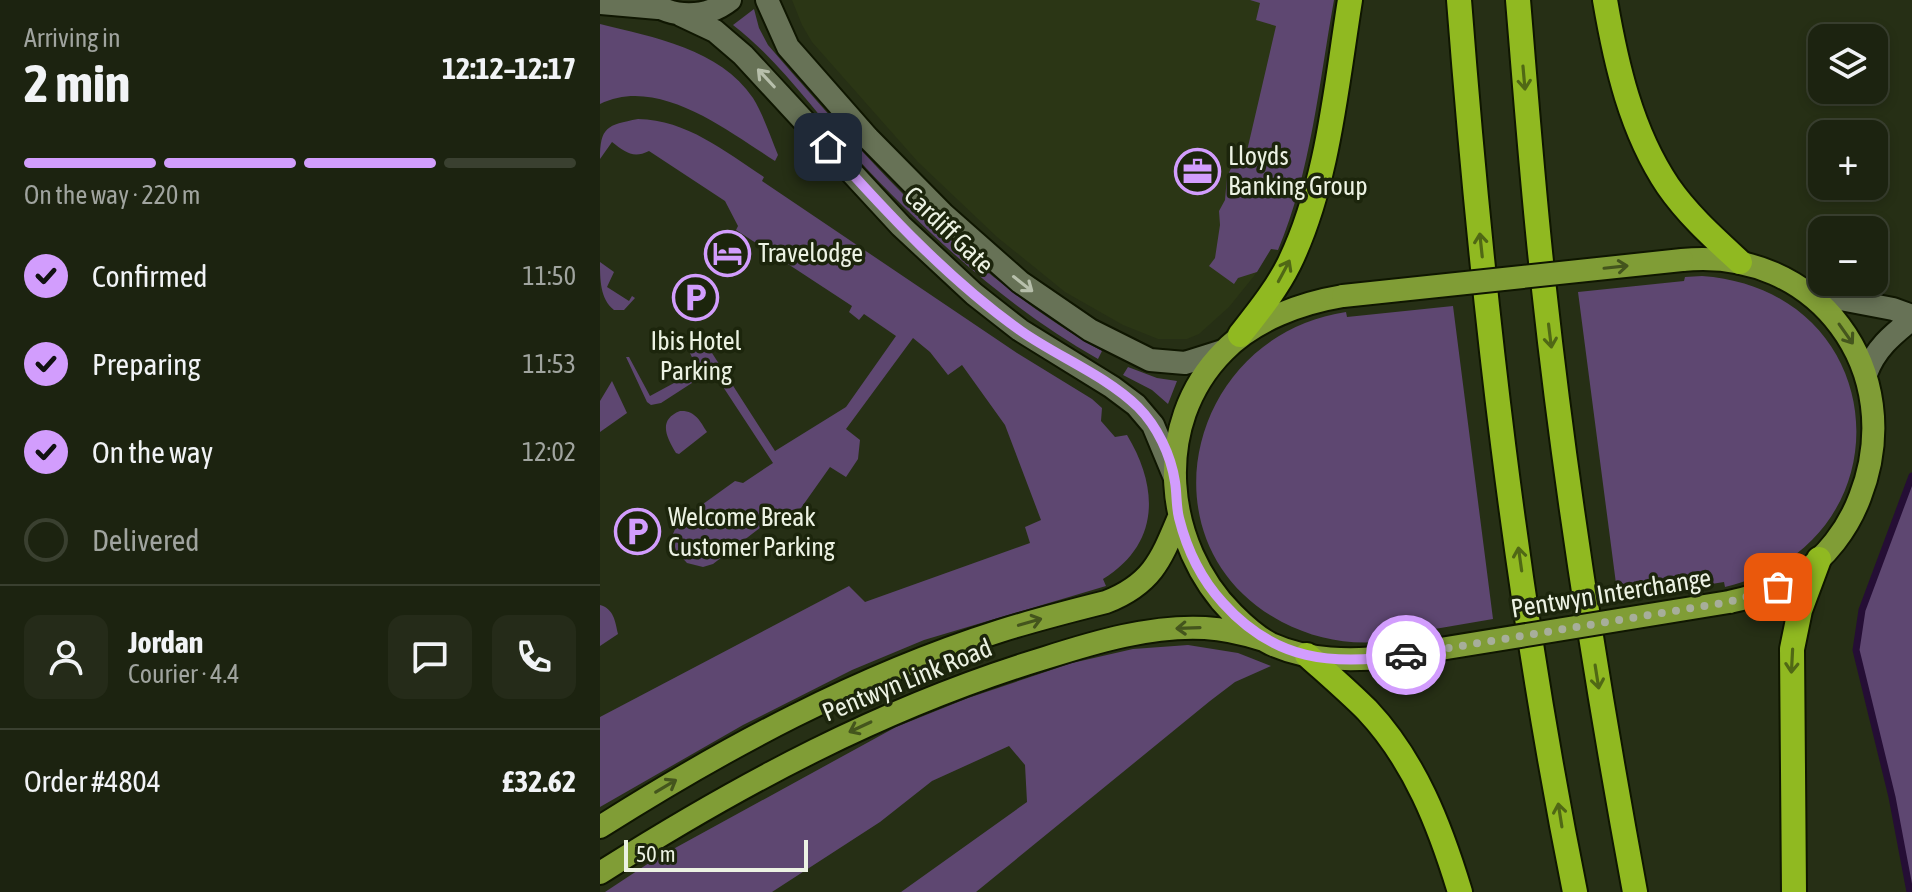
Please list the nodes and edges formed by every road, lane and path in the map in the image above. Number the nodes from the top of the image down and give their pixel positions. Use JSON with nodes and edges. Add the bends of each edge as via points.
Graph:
{"nodes":[{"id":1,"x":730,"y":0,"type":"edge"},
{"id":2,"x":767,"y":0,"type":"edge"},
{"id":3,"x":1350,"y":0,"type":"edge"},
{"id":4,"x":1459,"y":0,"type":"edge"},
{"id":5,"x":1518,"y":0,"type":"edge"},
{"id":6,"x":1605,"y":0,"type":"edge"},
{"id":7,"x":600,"y":3,"type":"edge"},
{"id":8,"x":653,"y":4,"type":"edge"},
{"id":9,"x":681,"y":15,"type":"junction"},
{"id":10,"x":1740,"y":262,"type":"junction"},
{"id":11,"x":1808,"y":292,"type":"edge"},
{"id":12,"x":1812,"y":296,"type":"edge"},
{"id":13,"x":1825,"y":296,"type":"edge"},
{"id":14,"x":1912,"y":318,"type":"edge"},
{"id":15,"x":1232,"y":343,"type":"junction"},
{"id":16,"x":1866,"y":374,"type":"junction"},
{"id":17,"x":1175,"y":480,"type":"junction"},
{"id":18,"x":1179,"y":517,"type":"junction"},
{"id":19,"x":1819,"y":559,"type":"junction"},
{"id":20,"x":1264,"y":640,"type":"junction"},
{"id":21,"x":1307,"y":655,"type":"junction"},
{"id":22,"x":600,"y":827,"type":"edge"},
{"id":23,"x":600,"y":873,"type":"edge"},
{"id":24,"x":1460,"y":892,"type":"edge"},
{"id":25,"x":1575,"y":892,"type":"edge"},
{"id":26,"x":1635,"y":892,"type":"edge"},
{"id":27,"x":1794,"y":892,"type":"edge"}],
"edges":[{"from":1,"to":9,"type":"street","via":[[705,13]]},
{"from":2,"to":15,"type":"street","name":"Cardiff Gate","one_way":true,"via":[[788,47],[868,138],[1020,282],[1090,330],[1150,360],[1185,363]]},
{"from":15,"to":3,"type":"highway","one_way":true,"via":[[1280,280],[1302,229],[1332,112]]},
{"from":25,"to":4,"type":"highway","one_way":true,"via":[[1503,437]]},
{"from":5,"to":26,"type":"highway","one_way":true,"via":[[1534,198],[1566,469]]},
{"from":6,"to":10,"type":"highway","via":[[1639,134],[1683,206]]},
{"from":7,"to":8,"type":"street","name":"Cardiff Gate"},
{"from":8,"to":9,"type":"street","name":"Cardiff Gate"},
{"from":17,"to":9,"type":"street","name":"Cardiff Gate","one_way":true,"via":[[1153,425],[1136,405],[974,294],[901,226],[743,55],[715,31]]},
{"from":10,"to":11,"type":"main road","name":"Pentwyn Interchange"},
{"from":15,"to":10,"type":"main road","name":"Pentwyn Interchange","one_way":true,"bridge":true,"via":[[1299,307],[1343,296],[1682,260]]},
{"from":12,"to":16,"type":"main road","name":"Pentwyn Interchange","one_way":true,"via":[[1842,328]]},
{"from":13,"to":14,"type":"street","via":[[1893,309]]},
{"from":14,"to":16,"type":"street","via":[[1885,341]]},
{"from":15,"to":17,"type":"main road","name":"Pentwyn Interchange","via":[[1206,373],[1186,410],[1176,446]]},
{"from":16,"to":19,"type":"main road","name":"Pentwyn Interchange","via":[[1875,424],[1868,476],[1848,523]]},
{"from":17,"to":18,"type":"main road","name":"Pentwyn Interchange"},
{"from":18,"to":20,"type":"main road","name":"Pentwyn Interchange","via":[[1194,561],[1212,590]]},
{"from":22,"to":18,"type":"main road","name":"Pentwyn Link Road","one_way":true,"via":[[707,762],[845,692],[984,637],[1127,592],[1155,568]]},
{"from":19,"to":21,"type":"main road","name":"Pentwyn Interchange","bridge":true,"via":[[1778,587],[1729,602],[1391,657]]},
{"from":19,"to":27,"type":"highway","one_way":true,"via":[[1792,649]]},
{"from":20,"to":21,"type":"main road","name":"Pentwyn Interchange"},
{"from":20,"to":23,"type":"main road","name":"Pentwyn Link Road","one_way":true,"via":[[1221,630],[1164,630],[1089,645],[968,683],[819,747]]},
{"from":21,"to":24,"type":"highway","via":[[1367,710],[1396,746],[1426,796]]}]}
